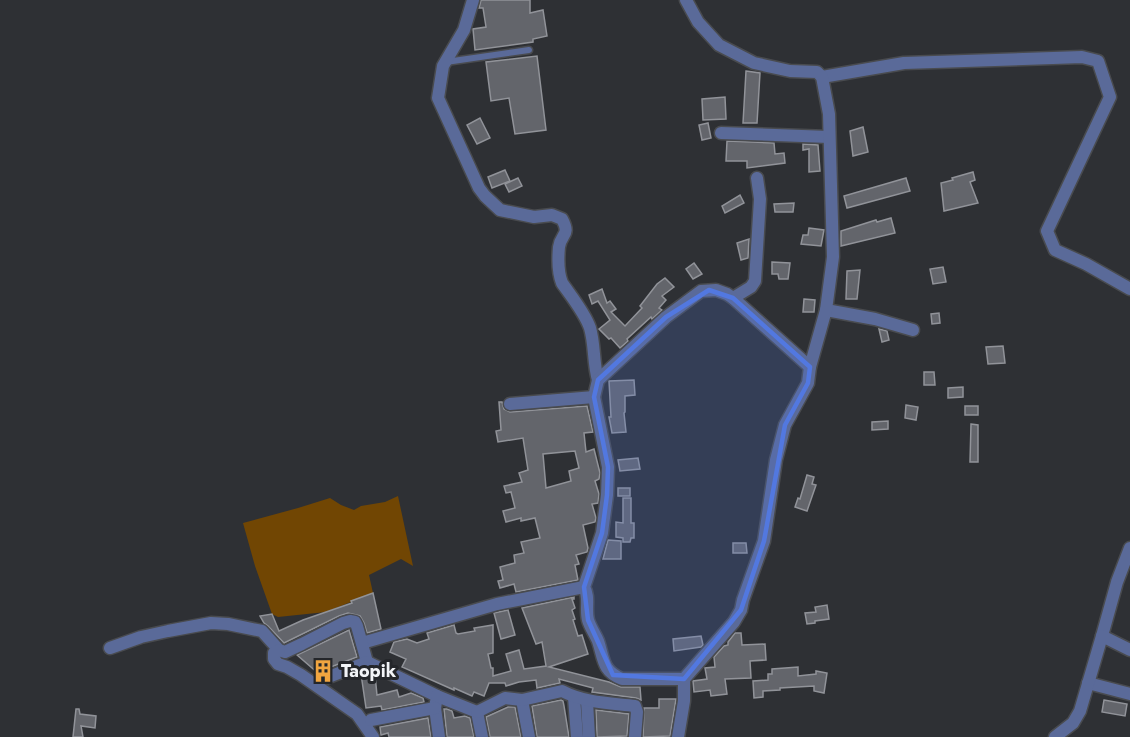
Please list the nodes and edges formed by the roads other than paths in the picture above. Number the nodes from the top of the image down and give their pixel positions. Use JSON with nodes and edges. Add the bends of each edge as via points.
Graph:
{"nodes":[{"id":1,"x":473,"y":0,"type":"edge"},
{"id":2,"x":686,"y":0,"type":"edge"},
{"id":3,"x":529,"y":50,"type":"dead end"},
{"id":4,"x":446,"y":62,"type":"junction"},
{"id":5,"x":822,"y":77,"type":"junction"},
{"id":6,"x":721,"y":133,"type":"dead end"},
{"id":7,"x":829,"y":137,"type":"junction"},
{"id":8,"x":758,"y":178,"type":"dead end"},
{"id":9,"x":1130,"y":289,"type":"edge"},
{"id":10,"x":733,"y":298,"type":"junction"},
{"id":11,"x":826,"y":310,"type":"junction"},
{"id":12,"x":913,"y":330,"type":"dead end"},
{"id":13,"x":810,"y":367,"type":"junction"},
{"id":14,"x":598,"y":380,"type":"junction"},
{"id":15,"x":594,"y":397,"type":"junction"},
{"id":16,"x":510,"y":404,"type":"dead end"},
{"id":17,"x":1130,"y":548,"type":"edge"},
{"id":18,"x":584,"y":587,"type":"junction"},
{"id":19,"x":1102,"y":636,"type":"junction"},
{"id":20,"x":362,"y":643,"type":"junction"},
{"id":21,"x":110,"y":648,"type":"dead end"},
{"id":22,"x":279,"y":650,"type":"junction"},
{"id":23,"x":1130,"y":650,"type":"edge"},
{"id":24,"x":367,"y":662,"type":"junction"},
{"id":25,"x":326,"y":678,"type":"dead end"},
{"id":26,"x":684,"y":679,"type":"junction"},
{"id":27,"x":1088,"y":683,"type":"junction"},
{"id":28,"x":1130,"y":694,"type":"edge"},
{"id":29,"x":574,"y":697,"type":"junction"},
{"id":30,"x":522,"y":700,"type":"junction"},
{"id":31,"x":587,"y":701,"type":"junction"},
{"id":32,"x":436,"y":702,"type":"junction"},
{"id":33,"x":477,"y":712,"type":"junction"},
{"id":34,"x":371,"y":720,"type":"dead end"},
{"id":35,"x":373,"y":737,"type":"edge"},
{"id":36,"x":439,"y":737,"type":"edge"},
{"id":37,"x":482,"y":737,"type":"edge"},
{"id":38,"x":529,"y":737,"type":"edge"},
{"id":39,"x":577,"y":737,"type":"edge"},
{"id":40,"x":589,"y":737,"type":"edge"},
{"id":41,"x":635,"y":737,"type":"edge"},
{"id":42,"x":678,"y":737,"type":"edge"},
{"id":43,"x":1055,"y":737,"type":"edge"}],
"edges":[{"from":1,"to":4,"type":"street","via":[[464,30]]},
{"from":2,"to":5,"type":"street","via":[[698,22],[719,45],[754,63],[817,72]]},
{"from":3,"to":4,"type":"lane"},
{"from":4,"to":14,"type":"street","via":[[438,98],[479,188],[500,210],[534,217],[552,215],[565,223],[559,276],[588,323]]},
{"from":5,"to":7,"type":"street"},
{"from":5,"to":9,"type":"street","via":[[904,63],[1083,57],[1098,62],[1110,97],[1047,231],[1055,250]]},
{"from":6,"to":7,"type":"street"},
{"from":7,"to":11,"type":"street","via":[[833,257]]},
{"from":8,"to":10,"type":"street","via":[[755,281]]},
{"from":10,"to":13,"type":"street"},
{"from":10,"to":14,"type":"street","via":[[716,290],[701,291],[666,317]]},
{"from":11,"to":12,"type":"street"},
{"from":11,"to":13,"type":"street"},
{"from":13,"to":26,"type":"street","via":[[808,383],[785,425],[764,541],[741,610]]},
{"from":14,"to":15,"type":"street"},
{"from":15,"to":16,"type":"street"},
{"from":15,"to":18,"type":"street","via":[[608,467],[607,495],[602,533]]},
{"from":17,"to":19,"type":"street"},
{"from":18,"to":20,"type":"street","via":[[497,604]]},
{"from":18,"to":26,"type":"street","via":[[588,620],[605,665],[613,675],[622,679]]},
{"from":19,"to":23,"type":"street"},
{"from":19,"to":27,"type":"street"},
{"from":20,"to":22,"type":"street","via":[[355,622],[350,621],[285,652]]},
{"from":20,"to":24,"type":"street"},
{"from":21,"to":22,"type":"street","via":[[141,637],[211,623],[262,631]]},
{"from":22,"to":35,"type":"street","via":[[274,652],[278,664],[357,714]]},
{"from":24,"to":25,"type":"street"},
{"from":24,"to":32,"type":"street"},
{"from":26,"to":42,"type":"street"},
{"from":27,"to":28,"type":"street"},
{"from":27,"to":43,"type":"street","via":[[1073,723]]},
{"from":29,"to":30,"type":"street","via":[[562,691]]},
{"from":29,"to":31,"type":"street"},
{"from":29,"to":39,"type":"street"},
{"from":30,"to":33,"type":"street","via":[[505,698]]},
{"from":30,"to":38,"type":"street"},
{"from":31,"to":40,"type":"street"},
{"from":31,"to":41,"type":"street","via":[[635,706]]},
{"from":32,"to":33,"type":"street"},
{"from":32,"to":34,"type":"street"},
{"from":32,"to":36,"type":"street"},
{"from":33,"to":37,"type":"street"}]}
